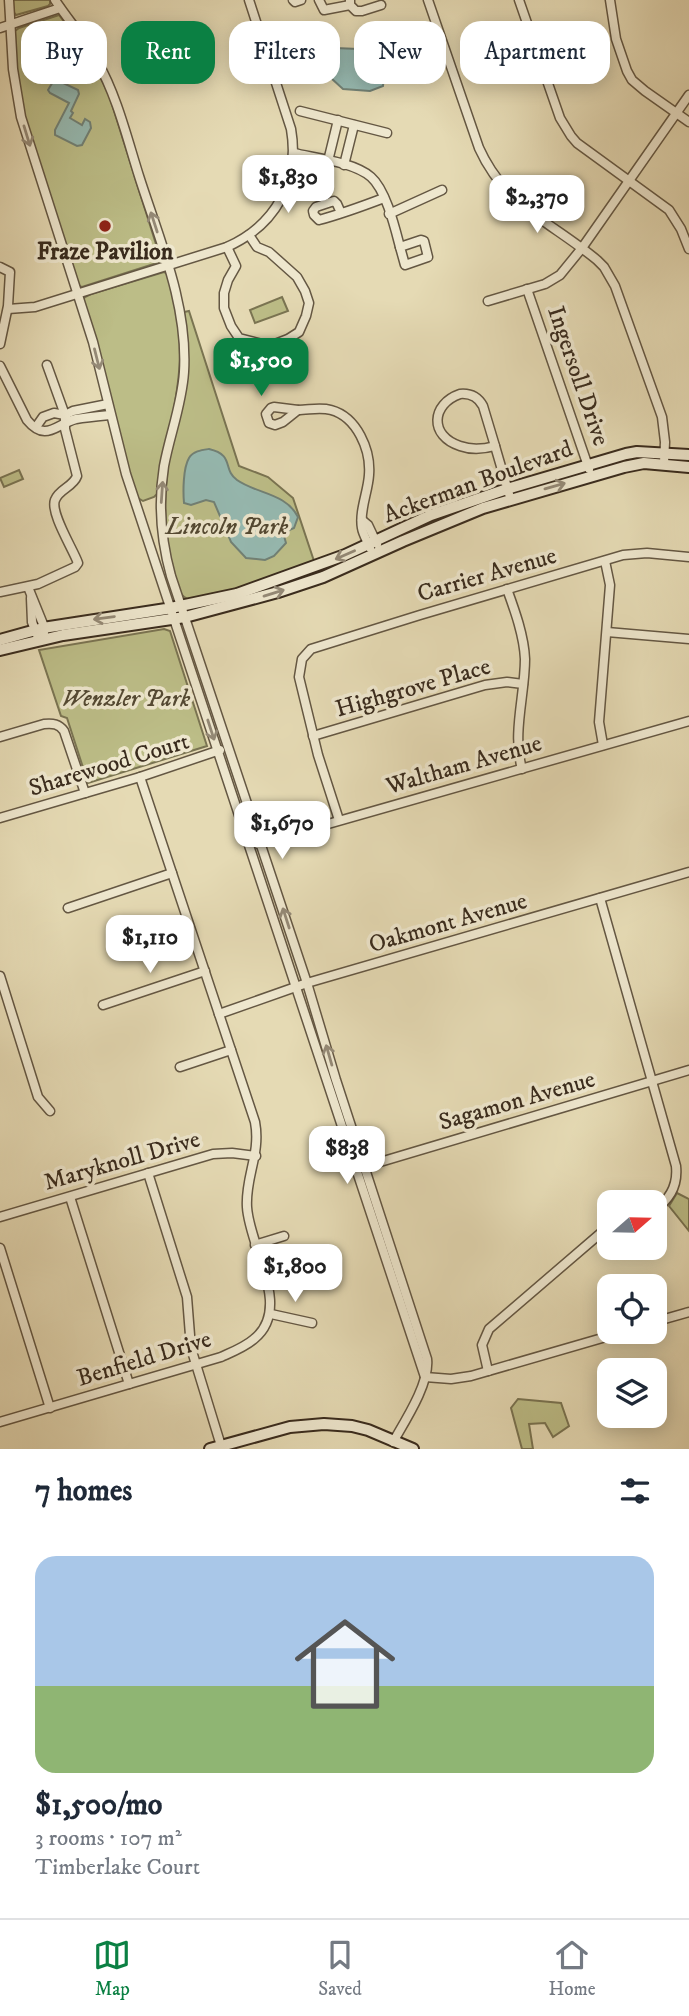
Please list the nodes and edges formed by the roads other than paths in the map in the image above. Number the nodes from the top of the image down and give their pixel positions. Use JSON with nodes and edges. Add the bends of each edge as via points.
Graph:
{"nodes":[{"id":1,"x":9,"y":0,"type":"edge"},
{"id":2,"x":249,"y":0,"type":"edge"},
{"id":3,"x":293,"y":0,"type":"edge"},
{"id":4,"x":302,"y":0,"type":"edge"},
{"id":5,"x":318,"y":0,"type":"edge"},
{"id":6,"x":428,"y":0,"type":"edge"},
{"id":7,"x":519,"y":0,"type":"edge"},
{"id":8,"x":610,"y":0,"type":"edge"},
{"id":9,"x":350,"y":2,"type":"edge"},
{"id":10,"x":57,"y":4,"type":"edge"},
{"id":11,"x":381,"y":5,"type":"dead end"},
{"id":12,"x":11,"y":24,"type":"junction"},
{"id":13,"x":0,"y":28,"type":"edge"},
{"id":14,"x":689,"y":95,"type":"edge"},
{"id":15,"x":300,"y":111,"type":"dead end"},
{"id":16,"x":676,"y":113,"type":"junction"},
{"id":17,"x":338,"y":120,"type":"junction"},
{"id":18,"x":689,"y":122,"type":"edge"},
{"id":19,"x":354,"y":125,"type":"junction"},
{"id":20,"x":387,"y":133,"type":"dead end"},
{"id":21,"x":294,"y":153,"type":"junction"},
{"id":22,"x":328,"y":161,"type":"junction"},
{"id":23,"x":344,"y":165,"type":"junction"},
{"id":24,"x":629,"y":180,"type":"junction"},
{"id":25,"x":442,"y":190,"type":"dead end"},
{"id":26,"x":384,"y":198,"type":"junction"},
{"id":27,"x":341,"y":213,"type":"dead end"},
{"id":28,"x":389,"y":214,"type":"junction"},
{"id":29,"x":249,"y":234,"type":"junction"},
{"id":30,"x":227,"y":247,"type":"junction"},
{"id":31,"x":400,"y":247,"type":"dead end"},
{"id":32,"x":582,"y":248,"type":"junction"},
{"id":33,"x":689,"y":249,"type":"edge"},
{"id":34,"x":168,"y":265,"type":"junction"},
{"id":35,"x":0,"y":267,"type":"edge"},
{"id":36,"x":527,"y":289,"type":"junction"},
{"id":37,"x":77,"y":294,"type":"junction"},
{"id":38,"x":488,"y":301,"type":"dead end"},
{"id":39,"x":8,"y":309,"type":"junction"},
{"id":40,"x":0,"y":344,"type":"edge"},
{"id":41,"x":47,"y":365,"type":"dead end"},
{"id":42,"x":0,"y":366,"type":"edge"},
{"id":43,"x":107,"y":404,"type":"junction"},
{"id":44,"x":298,"y":410,"type":"dead end"},
{"id":45,"x":110,"y":415,"type":"junction"},
{"id":46,"x":65,"y":419,"type":"junction"},
{"id":47,"x":36,"y":427,"type":"junction"},
{"id":48,"x":495,"y":446,"type":"junction"},
{"id":49,"x":689,"y":455,"type":"edge"},
{"id":50,"x":665,"y":458,"type":"junction"},
{"id":51,"x":587,"y":464,"type":"junction"},
{"id":52,"x":689,"y":467,"type":"edge"},
{"id":53,"x":591,"y":476,"type":"junction"},
{"id":54,"x":509,"y":494,"type":"junction"},
{"id":55,"x":374,"y":548,"type":"junction"},
{"id":56,"x":689,"y":557,"type":"edge"},
{"id":57,"x":605,"y":561,"type":"junction"},
{"id":58,"x":28,"y":587,"type":"junction"},
{"id":59,"x":507,"y":589,"type":"junction"},
{"id":60,"x":0,"y":592,"type":"edge"},
{"id":61,"x":178,"y":613,"type":"junction"},
{"id":62,"x":607,"y":632,"type":"junction"},
{"id":63,"x":41,"y":634,"type":"junction"},
{"id":64,"x":689,"y":639,"type":"edge"},
{"id":65,"x":0,"y":640,"type":"edge"},
{"id":66,"x":0,"y":650,"type":"edge"},
{"id":67,"x":523,"y":684,"type":"junction"},
{"id":68,"x":689,"y":720,"type":"edge"},
{"id":69,"x":313,"y":736,"type":"junction"},
{"id":70,"x":0,"y":737,"type":"edge"},
{"id":71,"x":603,"y":745,"type":"junction"},
{"id":72,"x":230,"y":747,"type":"junction"},
{"id":73,"x":218,"y":751,"type":"junction"},
{"id":74,"x":522,"y":769,"type":"junction"},
{"id":75,"x":140,"y":777,"type":"junction"},
{"id":76,"x":85,"y":793,"type":"junction"},
{"id":77,"x":0,"y":818,"type":"edge"},
{"id":78,"x":339,"y":820,"type":"junction"},
{"id":79,"x":261,"y":843,"type":"junction"},
{"id":80,"x":250,"y":846,"type":"junction"},
{"id":81,"x":689,"y":872,"type":"edge"},
{"id":82,"x":172,"y":873,"type":"junction"},
{"id":83,"x":600,"y":898,"type":"junction"},
{"id":84,"x":68,"y":908,"type":"dead end"},
{"id":85,"x":205,"y":971,"type":"junction"},
{"id":86,"x":0,"y":976,"type":"edge"},
{"id":87,"x":307,"y":983,"type":"junction"},
{"id":88,"x":297,"y":986,"type":"junction"},
{"id":89,"x":3,"y":998,"type":"edge"},
{"id":90,"x":103,"y":1005,"type":"dead end"},
{"id":91,"x":219,"y":1014,"type":"junction"},
{"id":92,"x":231,"y":1050,"type":"junction"},
{"id":93,"x":180,"y":1067,"type":"dead end"},
{"id":94,"x":689,"y":1070,"type":"edge"},
{"id":95,"x":652,"y":1081,"type":"junction"},
{"id":96,"x":50,"y":1111,"type":"dead end"},
{"id":97,"x":256,"y":1156,"type":"junction"},
{"id":98,"x":360,"y":1167,"type":"junction"},
{"id":99,"x":148,"y":1174,"type":"junction"},
{"id":100,"x":69,"y":1197,"type":"junction"},
{"id":101,"x":667,"y":1201,"type":"edge"},
{"id":102,"x":0,"y":1217,"type":"edge"},
{"id":103,"x":284,"y":1236,"type":"dead end"},
{"id":104,"x":597,"y":1236,"type":"edge"},
{"id":105,"x":255,"y":1245,"type":"junction"},
{"id":106,"x":0,"y":1248,"type":"edge"},
{"id":107,"x":689,"y":1312,"type":"edge"},
{"id":108,"x":271,"y":1314,"type":"junction"},
{"id":109,"x":667,"y":1318,"type":"edge"},
{"id":110,"x":312,"y":1323,"type":"dead end"},
{"id":111,"x":597,"y":1340,"type":"edge"},
{"id":112,"x":196,"y":1365,"type":"junction"},
{"id":113,"x":488,"y":1371,"type":"junction"},
{"id":114,"x":425,"y":1377,"type":"junction"},
{"id":115,"x":129,"y":1384,"type":"junction"},
{"id":116,"x":50,"y":1408,"type":"junction"},
{"id":117,"x":0,"y":1422,"type":"edge"},
{"id":118,"x":396,"y":1445,"type":"edge"},
{"id":119,"x":222,"y":1447,"type":"edge"},
{"id":120,"x":210,"y":1449,"type":"edge"},
{"id":121,"x":413,"y":1449,"type":"edge"}],
"edges":[{"from":1,"to":12,"type":"street"},
{"from":2,"to":21,"type":"street","via":[[291,129]]},
{"from":3,"to":4,"type":"street"},
{"from":5,"to":9,"type":"street","via":[[324,10]]},
{"from":6,"to":32,"type":"street","via":[[490,170],[520,204]]},
{"from":7,"to":24,"type":"street","via":[[565,128],[577,143]]},
{"from":8,"to":16,"type":"street","via":[[627,71],[638,86]]},
{"from":9,"to":11,"type":"street","via":[[356,11]]},
{"from":10,"to":12,"type":"street"},
{"from":34,"to":10,"type":"street","one_way":true,"via":[[107,81]]},
{"from":12,"to":13,"type":"street"},
{"from":12,"to":37,"type":"street","one_way":true,"via":[[21,117]]},
{"from":14,"to":16,"type":"street"},
{"from":15,"to":17,"type":"street"},
{"from":16,"to":18,"type":"street"},
{"from":16,"to":24,"type":"street"},
{"from":17,"to":19,"type":"street"},
{"from":17,"to":22,"type":"street"},
{"from":19,"to":20,"type":"street"},
{"from":19,"to":23,"type":"street"},
{"from":21,"to":22,"type":"street"},
{"from":21,"to":29,"type":"street","via":[[278,205]]},
{"from":22,"to":23,"type":"street"},
{"from":23,"to":26,"type":"street","via":[[372,177]]},
{"from":24,"to":32,"type":"street"},
{"from":24,"to":33,"type":"street","via":[[669,210]]},
{"from":25,"to":28,"type":"street"},
{"from":26,"to":27,"type":"street"},
{"from":26,"to":28,"type":"street"},
{"from":28,"to":31,"type":"street"},
{"from":29,"to":30,"type":"street"},
{"from":29,"to":30,"type":"street","via":[[257,247],[297,276],[309,303],[299,332],[288,339],[270,346],[253,343],[239,338],[231,326],[224,293],[236,266]]},
{"from":30,"to":34,"type":"street"},
{"from":32,"to":36,"type":"street","via":[[560,275]]},
{"from":32,"to":50,"type":"street","via":[[604,267],[615,286],[662,417]]},
{"from":34,"to":37,"type":"street"},
{"from":61,"to":34,"type":"street","one_way":true,"via":[[161,517],[164,465],[183,386],[184,355]]},
{"from":35,"to":39,"type":"street","via":[[10,272]]},
{"from":36,"to":38,"type":"street"},
{"from":36,"to":51,"type":"street","name":"Ingersoll Drive"},
{"from":37,"to":39,"type":"street"},
{"from":37,"to":43,"type":"street","one_way":true},
{"from":39,"to":40,"type":"street"},
{"from":41,"to":46,"type":"street"},
{"from":42,"to":47,"type":"street","via":[[27,420]]},
{"from":43,"to":45,"type":"street"},
{"from":43,"to":46,"type":"street","via":[[73,411]]},
{"from":44,"to":55,"type":"street","via":[[330,410],[357,430],[366,449],[369,474],[362,520]]},
{"from":45,"to":46,"type":"street"},
{"from":45,"to":61,"type":"street","via":[[126,474]]},
{"from":46,"to":47,"type":"street","via":[[52,431]]},
{"from":46,"to":47,"type":"street","via":[[54,413],[43,417]]},
{"from":46,"to":58,"type":"street","via":[[76,479],[57,496],[54,507],[77,565]]},
{"from":48,"to":48,"type":"street","via":[[476,397],[460,394],[443,403],[437,420],[446,437],[465,447]]},
{"from":48,"to":54,"type":"street"},
{"from":49,"to":50,"type":"street","name":"Ackerman Boulevard"},
{"from":50,"to":51,"type":"street","name":"Ackerman Boulevard","via":[[637,452]]},
{"from":50,"to":52,"type":"street","name":"Ackerman Boulevard"},
{"from":50,"to":53,"type":"street","name":"Ackerman Boulevard"},
{"from":51,"to":53,"type":"street","name":"Ingersoll Drive"},
{"from":51,"to":54,"type":"street","name":"Ackerman Boulevard"},
{"from":54,"to":53,"type":"street","name":"Ackerman Boulevard","one_way":true},
{"from":54,"to":55,"type":"street","name":"Ackerman Boulevard"},
{"from":55,"to":61,"type":"street","name":"Ackerman Boulevard","via":[[323,577],[278,592]]},
{"from":56,"to":57,"type":"street","name":"Carrier Avenue","via":[[647,553]]},
{"from":57,"to":59,"type":"street","name":"Carrier Avenue"},
{"from":57,"to":62,"type":"street","via":[[610,585]]},
{"from":58,"to":60,"type":"street"},
{"from":58,"to":63,"type":"street"},
{"from":59,"to":67,"type":"street","via":[[524,648]]},
{"from":59,"to":69,"type":"street","name":"Carrier Avenue","via":[[316,647],[302,659],[299,677]]},
{"from":61,"to":63,"type":"street","name":"Ackerman Boulevard"},
{"from":61,"to":72,"type":"street"},
{"from":61,"to":73,"type":"street","one_way":true},
{"from":62,"to":64,"type":"street"},
{"from":62,"to":71,"type":"street","via":[[599,722]]},
{"from":63,"to":65,"type":"street","name":"Ackerman Boulevard"},
{"from":63,"to":66,"type":"street","name":"Ackerman Boulevard"},
{"from":67,"to":69,"type":"street","name":"Highgrove Place","via":[[485,685]]},
{"from":67,"to":74,"type":"street","via":[[517,748]]},
{"from":68,"to":71,"type":"street","name":"Waltham Avenue"},
{"from":69,"to":78,"type":"street"},
{"from":70,"to":76,"type":"street","via":[[44,724],[59,726]]},
{"from":71,"to":74,"type":"street","name":"Waltham Avenue"},
{"from":72,"to":73,"type":"street","name":"Sharewood Court"},
{"from":72,"to":79,"type":"street"},
{"from":73,"to":75,"type":"street","name":"Sharewood Court"},
{"from":73,"to":80,"type":"street"},
{"from":74,"to":78,"type":"street","name":"Waltham Avenue"},
{"from":75,"to":76,"type":"street","name":"Sharewood Court"},
{"from":75,"to":82,"type":"street"},
{"from":76,"to":77,"type":"street","name":"Sharewood Court"},
{"from":78,"to":79,"type":"street","name":"Waltham Avenue"},
{"from":79,"to":80,"type":"street","name":"Waltham Avenue"},
{"from":87,"to":79,"type":"street","one_way":true},
{"from":80,"to":88,"type":"street"},
{"from":81,"to":83,"type":"street","name":"Oakmont Avenue"},
{"from":82,"to":84,"type":"street"},
{"from":82,"to":85,"type":"street"},
{"from":83,"to":87,"type":"street","name":"Oakmont Avenue"},
{"from":83,"to":95,"type":"street"},
{"from":85,"to":90,"type":"street"},
{"from":85,"to":91,"type":"street"},
{"from":86,"to":89,"type":"street"},
{"from":87,"to":88,"type":"street","name":"Oakmont Avenue"},
{"from":98,"to":87,"type":"street","one_way":true},
{"from":88,"to":91,"type":"street","name":"Oakmont Avenue"},
{"from":88,"to":98,"type":"street"},
{"from":89,"to":96,"type":"street","via":[[38,1097]]},
{"from":91,"to":92,"type":"street"},
{"from":92,"to":93,"type":"street"},
{"from":92,"to":97,"type":"street","via":[[255,1122]]},
{"from":94,"to":95,"type":"street","name":"Sagamon Avenue"},
{"from":95,"to":98,"type":"street","name":"Sagamon Avenue"},
{"from":95,"to":101,"type":"street","via":[[676,1166]]},
{"from":97,"to":99,"type":"street","name":"Maryknoll Drive","via":[[213,1154]]},
{"from":97,"to":105,"type":"street","via":[[247,1200]]},
{"from":98,"to":114,"type":"street","via":[[424,1345]]},
{"from":99,"to":100,"type":"street","name":"Maryknoll Drive"},
{"from":99,"to":112,"type":"street","via":[[187,1297]]},
{"from":100,"to":102,"type":"street","name":"Maryknoll Drive"},
{"from":100,"to":115,"type":"street"},
{"from":103,"to":105,"type":"street"},
{"from":104,"to":113,"type":"street","via":[[489,1329],[482,1345]]},
{"from":105,"to":108,"type":"street"},
{"from":106,"to":116,"type":"street"},
{"from":107,"to":109,"type":"street"},
{"from":108,"to":110,"type":"street"},
{"from":108,"to":112,"type":"street","name":"Benfield Drive","via":[[254,1339]]},
{"from":111,"to":113,"type":"street"},
{"from":112,"to":115,"type":"street","name":"Benfield Drive"},
{"from":112,"to":119,"type":"street"},
{"from":113,"to":114,"type":"street","via":[[462,1378]]},
{"from":114,"to":118,"type":"street"},
{"from":115,"to":116,"type":"street","name":"Benfield Drive"},
{"from":116,"to":117,"type":"street","name":"Benfield Drive"},
{"from":118,"to":119,"type":"street","via":[[368,1430],[324,1424],[290,1427]]},
{"from":118,"to":121,"type":"street"},
{"from":119,"to":120,"type":"street"}]}
